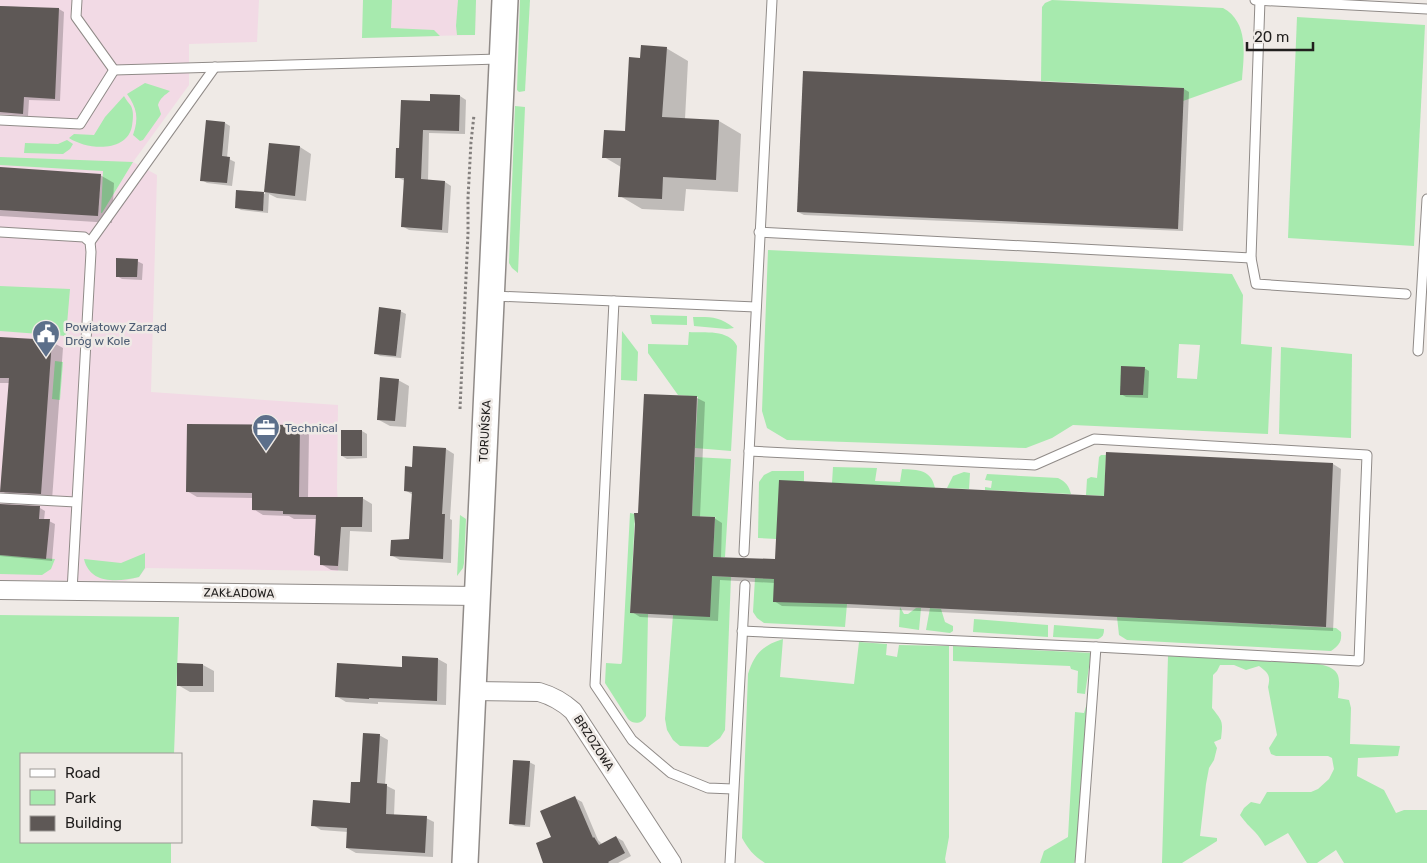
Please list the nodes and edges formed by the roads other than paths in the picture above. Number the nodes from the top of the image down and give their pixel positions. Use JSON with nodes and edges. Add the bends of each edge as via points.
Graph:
{"nodes":[{"id":1,"x":77,"y":0,"type":"edge"},
{"id":2,"x":505,"y":0,"type":"edge"},
{"id":3,"x":772,"y":0,"type":"edge"},
{"id":4,"x":1254,"y":0,"type":"edge"},
{"id":5,"x":1260,"y":0,"type":"edge"},
{"id":6,"x":1427,"y":9,"type":"edge"},
{"id":7,"x":502,"y":59,"type":"junction"},
{"id":8,"x":215,"y":67,"type":"junction"},
{"id":9,"x":114,"y":70,"type":"junction"},
{"id":10,"x":0,"y":120,"type":"edge"},
{"id":11,"x":1427,"y":199,"type":"edge"},
{"id":12,"x":0,"y":232,"type":"edge"},
{"id":13,"x":760,"y":232,"type":"junction"},
{"id":14,"x":90,"y":242,"type":"junction"},
{"id":15,"x":1251,"y":258,"type":"junction"},
{"id":16,"x":1406,"y":294,"type":"dead end"},
{"id":17,"x":491,"y":296,"type":"junction"},
{"id":18,"x":614,"y":301,"type":"junction"},
{"id":19,"x":756,"y":307,"type":"junction"},
{"id":20,"x":1418,"y":351,"type":"dead end"},
{"id":21,"x":749,"y":451,"type":"junction"},
{"id":22,"x":0,"y":498,"type":"edge"},
{"id":23,"x":76,"y":502,"type":"junction"},
{"id":24,"x":744,"y":552,"type":"dead end"},
{"id":25,"x":745,"y":585,"type":"dead end"},
{"id":26,"x":0,"y":590,"type":"edge"},
{"id":27,"x":72,"y":591,"type":"junction"},
{"id":28,"x":478,"y":596,"type":"junction"},
{"id":29,"x":742,"y":631,"type":"junction"},
{"id":30,"x":1096,"y":647,"type":"junction"},
{"id":31,"x":472,"y":691,"type":"junction"},
{"id":32,"x":733,"y":789,"type":"junction"},
{"id":33,"x":465,"y":863,"type":"edge"},
{"id":34,"x":672,"y":863,"type":"edge"},
{"id":35,"x":730,"y":863,"type":"edge"},
{"id":36,"x":1080,"y":863,"type":"edge"}],
"edges":[{"from":1,"to":9,"type":"lane","via":[[76,17]]},
{"from":2,"to":7,"type":"street","name":"TORUŃSKA"},
{"from":3,"to":13,"type":"lane"},
{"from":4,"to":5,"type":"lane"},
{"from":5,"to":6,"type":"lane"},
{"from":5,"to":15,"type":"lane"},
{"from":7,"to":8,"type":"lane"},
{"from":7,"to":17,"type":"street","name":"TORUŃSKA"},
{"from":8,"to":9,"type":"lane"},
{"from":8,"to":14,"type":"lane"},
{"from":9,"to":10,"type":"lane","via":[[80,124]]},
{"from":11,"to":20,"type":"lane"},
{"from":12,"to":14,"type":"lane","via":[[84,237]]},
{"from":13,"to":15,"type":"lane"},
{"from":13,"to":19,"type":"lane"},
{"from":14,"to":23,"type":"lane"},
{"from":15,"to":16,"type":"lane","via":[[1256,284]]},
{"from":17,"to":18,"type":"lane"},
{"from":17,"to":28,"type":"street","name":"TORUŃSKA"},
{"from":18,"to":19,"type":"lane"},
{"from":18,"to":32,"type":"lane","via":[[595,685],[632,740],[671,773],[708,788]]},
{"from":19,"to":21,"type":"lane"},
{"from":21,"to":24,"type":"lane"},
{"from":21,"to":30,"type":"lane","via":[[1035,465],[1094,439],[1367,455],[1359,661]]},
{"from":22,"to":23,"type":"lane"},
{"from":23,"to":27,"type":"lane"},
{"from":25,"to":29,"type":"lane"},
{"from":26,"to":27,"type":"street","name":"ZAKŁADOWA"},
{"from":27,"to":28,"type":"street","name":"ZAKŁADOWA"},
{"from":28,"to":31,"type":"street","name":"TORUŃSKA"},
{"from":29,"to":30,"type":"lane"},
{"from":29,"to":32,"type":"lane"},
{"from":30,"to":36,"type":"lane"},
{"from":31,"to":33,"type":"street","name":"TORUŃSKA"},
{"from":31,"to":34,"type":"street","name":"BRZOZOWA","via":[[539,692],[564,703]]},
{"from":32,"to":35,"type":"lane"}]}
